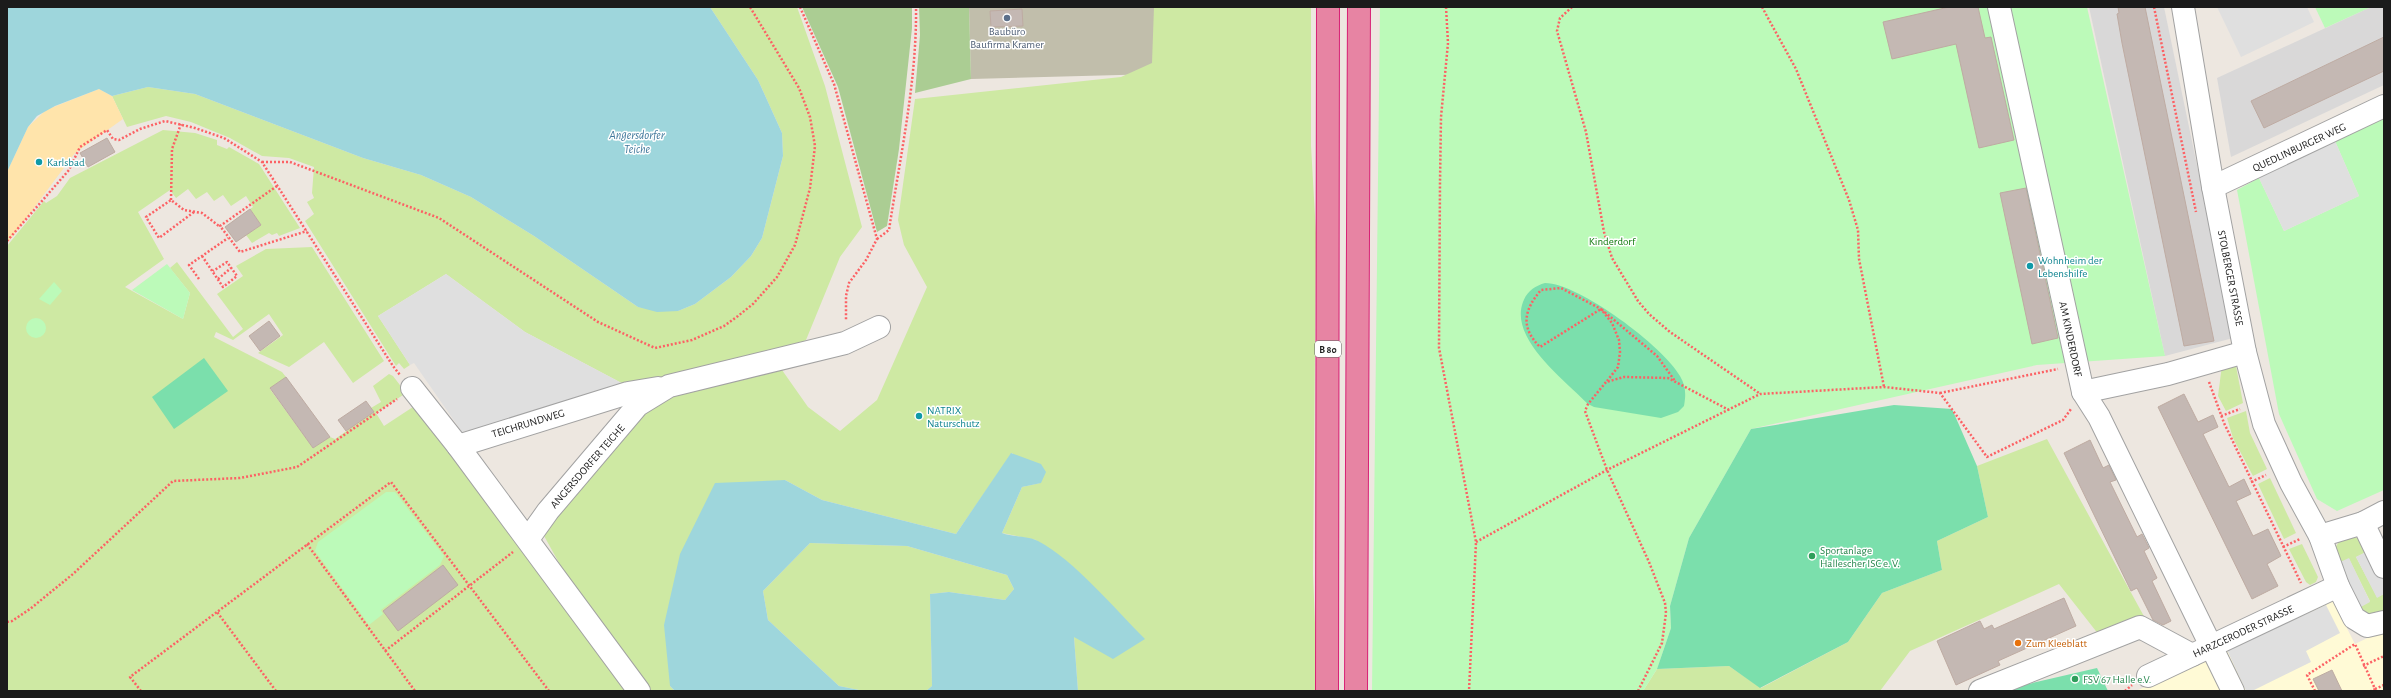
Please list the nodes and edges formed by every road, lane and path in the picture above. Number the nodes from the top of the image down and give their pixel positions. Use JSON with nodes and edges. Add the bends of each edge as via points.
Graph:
{"nodes":[{"id":1,"x":750,"y":7,"type":"edge"},
{"id":2,"x":800,"y":7,"type":"edge"},
{"id":3,"x":916,"y":7,"type":"edge"},
{"id":4,"x":1328,"y":7,"type":"edge"},
{"id":5,"x":1359,"y":7,"type":"edge"},
{"id":6,"x":1446,"y":7,"type":"edge"},
{"id":7,"x":1572,"y":7,"type":"edge"},
{"id":8,"x":1762,"y":7,"type":"edge"},
{"id":9,"x":1999,"y":7,"type":"edge"},
{"id":10,"x":2154,"y":7,"type":"edge"},
{"id":11,"x":2183,"y":7,"type":"edge"},
{"id":12,"x":2384,"y":106,"type":"edge"},
{"id":13,"x":181,"y":124,"type":"junction"},
{"id":14,"x":262,"y":162,"type":"junction"},
{"id":15,"x":277,"y":186,"type":"junction"},
{"id":16,"x":2213,"y":187,"type":"junction"},
{"id":17,"x":171,"y":200,"type":"junction"},
{"id":18,"x":194,"y":212,"type":"junction"},
{"id":19,"x":2197,"y":214,"type":"dead end"},
{"id":20,"x":219,"y":226,"type":"dead end"},
{"id":21,"x":307,"y":231,"type":"junction"},
{"id":22,"x":228,"y":238,"type":"junction"},
{"id":23,"x":877,"y":239,"type":"junction"},
{"id":24,"x":7,"y":241,"type":"edge"},
{"id":25,"x":202,"y":256,"type":"junction"},
{"id":26,"x":231,"y":268,"type":"junction"},
{"id":27,"x":212,"y":272,"type":"junction"},
{"id":28,"x":199,"y":279,"type":"dead end"},
{"id":29,"x":217,"y":279,"type":"junction"},
{"id":30,"x":1601,"y":309,"type":"junction"},
{"id":31,"x":879,"y":327,"type":"dead end"},
{"id":32,"x":848,"y":342,"type":"junction"},
{"id":33,"x":2245,"y":352,"type":"junction"},
{"id":34,"x":2206,"y":363,"type":"junction"},
{"id":35,"x":2060,"y":369,"type":"dead end"},
{"id":36,"x":1606,"y":382,"type":"junction"},
{"id":37,"x":1676,"y":382,"type":"junction"},
{"id":38,"x":669,"y":386,"type":"junction"},
{"id":39,"x":1884,"y":387,"type":"junction"},
{"id":40,"x":412,"y":388,"type":"junction"},
{"id":41,"x":2082,"y":392,"type":"junction"},
{"id":42,"x":1940,"y":393,"type":"junction"},
{"id":43,"x":1760,"y":394,"type":"junction"},
{"id":44,"x":2246,"y":407,"type":"dead end"},
{"id":45,"x":1729,"y":410,"type":"junction"},
{"id":46,"x":2221,"y":416,"type":"junction"},
{"id":47,"x":458,"y":446,"type":"junction"},
{"id":48,"x":1607,"y":470,"type":"junction"},
{"id":49,"x":2270,"y":472,"type":"dead end"},
{"id":50,"x":2251,"y":482,"type":"junction"},
{"id":51,"x":2384,"y":512,"type":"edge"},
{"id":52,"x":2362,"y":523,"type":"junction"},
{"id":53,"x":2311,"y":537,"type":"junction"},
{"id":54,"x":1476,"y":542,"type":"junction"},
{"id":55,"x":307,"y":544,"type":"junction"},
{"id":56,"x":521,"y":545,"type":"junction"},
{"id":57,"x":2283,"y":547,"type":"junction"},
{"id":58,"x":2384,"y":567,"type":"edge"},
{"id":59,"x":470,"y":586,"type":"junction"},
{"id":60,"x":2338,"y":586,"type":"junction"},
{"id":61,"x":2309,"y":600,"type":"junction"},
{"id":62,"x":217,"y":612,"type":"junction"},
{"id":63,"x":7,"y":622,"type":"edge"},
{"id":64,"x":2384,"y":622,"type":"edge"},
{"id":65,"x":2202,"y":650,"type":"junction"},
{"id":66,"x":385,"y":651,"type":"junction"},
{"id":67,"x":2384,"y":656,"type":"edge"},
{"id":68,"x":2363,"y":666,"type":"junction"},
{"id":69,"x":2148,"y":676,"type":"dead end"},
{"id":70,"x":2384,"y":685,"type":"edge"},
{"id":71,"x":2374,"y":689,"type":"junction"},
{"id":72,"x":141,"y":691,"type":"edge"},
{"id":73,"x":276,"y":691,"type":"edge"},
{"id":74,"x":415,"y":691,"type":"edge"},
{"id":75,"x":549,"y":691,"type":"edge"},
{"id":76,"x":639,"y":691,"type":"edge"},
{"id":77,"x":1327,"y":691,"type":"edge"},
{"id":78,"x":1356,"y":691,"type":"edge"},
{"id":79,"x":1469,"y":691,"type":"edge"},
{"id":80,"x":1638,"y":691,"type":"edge"},
{"id":81,"x":1980,"y":691,"type":"edge"},
{"id":82,"x":2233,"y":691,"type":"edge"},
{"id":83,"x":2315,"y":691,"type":"edge"},
{"id":84,"x":2371,"y":691,"type":"edge"}],
"edges":[{"from":1,"to":14,"type":"path","via":[[799,88],[810,117],[815,146],[810,188],[795,245],[777,277],[753,304],[738,316],[724,326],[692,340],[655,348],[598,322],[439,218],[290,162]]},
{"from":2,"to":23,"type":"path","via":[[834,84]]},
{"from":3,"to":23,"type":"path","via":[[916,31],[889,230]]},
{"from":4,"to":77,"type":"highway","number":"B 80"},
{"from":5,"to":78,"type":"highway","number":"B 80"},
{"from":6,"to":54,"type":"path","via":[[1448,43],[1441,117],[1439,348]]},
{"from":7,"to":43,"type":"path","via":[[1560,18],[1557,31],[1586,132],[1604,232],[1612,258],[1638,301],[1649,314],[1670,332]]},
{"from":8,"to":39,"type":"path","via":[[1796,69],[1849,200],[1858,230],[1859,258]]},
{"from":9,"to":41,"type":"street","name":"AM KINDERDORF"},
{"from":10,"to":19,"type":"path"},
{"from":11,"to":16,"type":"street","name":"STOLBERGER STRASSE"},
{"from":12,"to":16,"type":"street","name":"QUEDLINBURGER WEG"},
{"from":13,"to":14,"type":"path","via":[[224,138]]},
{"from":13,"to":17,"type":"path","via":[[172,149]]},
{"from":13,"to":24,"type":"path","via":[[165,121],[140,129],[119,140],[113,139],[107,130],[80,147],[69,170]]},
{"from":14,"to":15,"type":"path"},
{"from":15,"to":21,"type":"path"},
{"from":15,"to":22,"type":"path","via":[[220,226]]},
{"from":16,"to":33,"type":"street","name":"STOLBERGER STRASSE"},
{"from":17,"to":18,"type":"path","via":[[184,210]]},
{"from":17,"to":18,"type":"path","via":[[146,217],[159,238]]},
{"from":18,"to":20,"type":"path","via":[[202,213]]},
{"from":21,"to":22,"type":"path","via":[[240,252]]},
{"from":21,"to":40,"type":"path","via":[[392,366]]},
{"from":22,"to":25,"type":"path"},
{"from":23,"to":32,"type":"path","via":[[849,283],[846,317]]},
{"from":25,"to":27,"type":"path"},
{"from":25,"to":28,"type":"path","via":[[189,265]]},
{"from":26,"to":27,"type":"path","via":[[227,262]]},
{"from":26,"to":29,"type":"path"},
{"from":26,"to":29,"type":"path","via":[[237,276],[223,287]]},
{"from":27,"to":29,"type":"path"},
{"from":30,"to":30,"type":"path","via":[[1561,288],[1540,290],[1529,304],[1527,326],[1532,339],[1540,347]]},
{"from":30,"to":36,"type":"path","via":[[1612,323],[1619,340],[1620,352],[1618,367]]},
{"from":30,"to":37,"type":"path","via":[[1657,356]]},
{"from":31,"to":32,"type":"street","name":"ANGERSDORFER TEICHE"},
{"from":32,"to":38,"type":"street","name":"ANGERSDORFER TEICHE"},
{"from":33,"to":34,"type":"street"},
{"from":33,"to":53,"type":"street","name":"STOLBERGER STRASSE","via":[[2264,424],[2291,483]]},
{"from":34,"to":41,"type":"street","via":[[2168,374]]},
{"from":34,"to":46,"type":"path","via":[[2209,381]]},
{"from":35,"to":42,"type":"path"},
{"from":36,"to":37,"type":"path","via":[[1624,377],[1668,378]]},
{"from":36,"to":48,"type":"path","via":[[1585,411]]},
{"from":37,"to":45,"type":"path"},
{"from":38,"to":47,"type":"street","name":"TEICHRUNDWEG","via":[[628,393]]},
{"from":38,"to":56,"type":"street","name":"ANGERSDORFER TEICHE","via":[[638,406]]},
{"from":39,"to":42,"type":"path"},
{"from":39,"to":43,"type":"path"},
{"from":40,"to":47,"type":"street"},
{"from":40,"to":63,"type":"path","via":[[297,467],[240,478],[173,481],[73,574],[30,609]]},
{"from":41,"to":42,"type":"path","via":[[2063,420],[1987,457]]},
{"from":41,"to":65,"type":"street","name":"AM KINDERDORF","via":[[2100,417]]},
{"from":43,"to":45,"type":"path"},
{"from":44,"to":46,"type":"path"},
{"from":45,"to":48,"type":"path"},
{"from":46,"to":50,"type":"path"},
{"from":47,"to":56,"type":"street"},
{"from":48,"to":54,"type":"path"},
{"from":48,"to":80,"type":"path","via":[[1649,562],[1665,608],[1662,643]]},
{"from":49,"to":50,"type":"path"},
{"from":50,"to":57,"type":"path"},
{"from":51,"to":52,"type":"street"},
{"from":52,"to":53,"type":"street"},
{"from":52,"to":58,"type":"street"},
{"from":53,"to":57,"type":"path"},
{"from":53,"to":60,"type":"street"},
{"from":54,"to":79,"type":"path"},
{"from":55,"to":59,"type":"path","via":[[392,482]]},
{"from":55,"to":62,"type":"path"},
{"from":55,"to":66,"type":"path"},
{"from":56,"to":59,"type":"path"},
{"from":56,"to":76,"type":"street"},
{"from":57,"to":61,"type":"path"},
{"from":59,"to":66,"type":"path"},
{"from":59,"to":75,"type":"path"},
{"from":60,"to":61,"type":"street","name":"HARZGERODER STRASSE"},
{"from":60,"to":64,"type":"street","via":[[2354,618],[2367,626]]},
{"from":61,"to":65,"type":"street","name":"HARZGERODER STRASSE"},
{"from":62,"to":72,"type":"path","via":[[130,677]]},
{"from":62,"to":73,"type":"path"},
{"from":65,"to":69,"type":"street","name":"HARZGERODER STRASSE"},
{"from":65,"to":81,"type":"street","via":[[2140,627]]},
{"from":65,"to":82,"type":"street","name":"AM KINDERDORF"},
{"from":66,"to":74,"type":"path"},
{"from":67,"to":68,"type":"path"},
{"from":68,"to":71,"type":"path"},
{"from":68,"to":83,"type":"path","via":[[2355,644],[2307,675]]},
{"from":70,"to":71,"type":"path"},
{"from":71,"to":84,"type":"path"}]}
